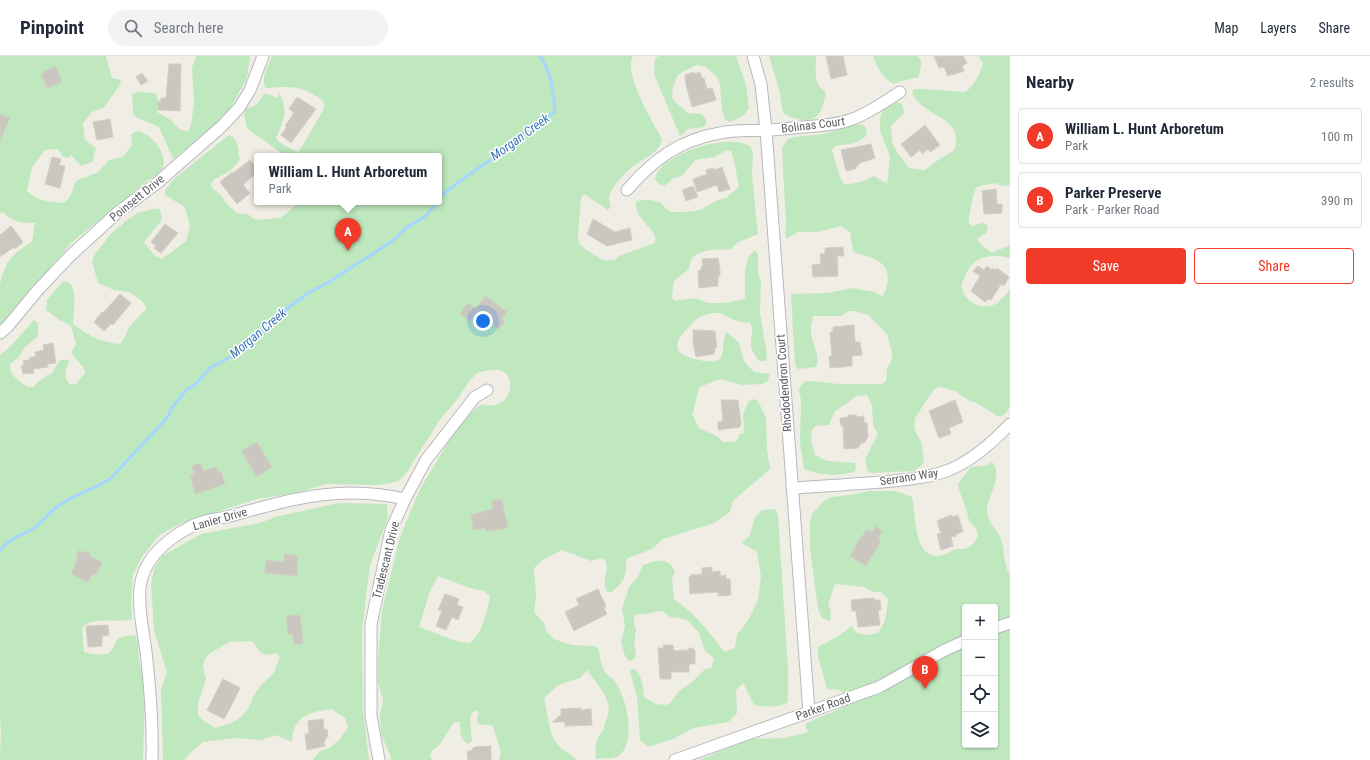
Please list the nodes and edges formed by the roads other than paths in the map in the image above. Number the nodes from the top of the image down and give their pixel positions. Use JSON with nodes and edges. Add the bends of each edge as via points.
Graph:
{"nodes":[{"id":1,"x":263,"y":56,"type":"edge"},
{"id":2,"x":753,"y":56,"type":"edge"},
{"id":3,"x":900,"y":92,"type":"dead end"},
{"id":4,"x":766,"y":130,"type":"junction"},
{"id":5,"x":627,"y":190,"type":"dead end"},
{"id":6,"x":0,"y":333,"type":"edge"},
{"id":7,"x":487,"y":390,"type":"dead end"},
{"id":8,"x":1010,"y":424,"type":"edge"},
{"id":9,"x":792,"y":488,"type":"junction"},
{"id":10,"x":405,"y":499,"type":"junction"},
{"id":11,"x":1010,"y":623,"type":"edge"},
{"id":12,"x":998,"y":627,"type":"edge"},
{"id":13,"x":962,"y":642,"type":"edge"},
{"id":14,"x":809,"y":712,"type":"junction"},
{"id":15,"x":152,"y":760,"type":"edge"},
{"id":16,"x":379,"y":760,"type":"edge"},
{"id":17,"x":675,"y":760,"type":"edge"}],
"edges":[{"from":1,"to":6,"type":"street","name":"Poinsett Drive","via":[[250,90],[239,108],[221,127],[117,213],[70,256]]},
{"from":2,"to":4,"type":"street","name":"Rhododendron Court","via":[[761,84]]},
{"from":3,"to":4,"type":"street","name":"Bolinas Court","via":[[850,120],[826,125]]},
{"from":4,"to":5,"type":"street","name":"Bolinas Court","via":[[720,133],[676,147],[651,164]]},
{"from":4,"to":9,"type":"street","name":"Rhododendron Court"},
{"from":7,"to":10,"type":"street","name":"Tradescant Drive","via":[[475,396],[426,460]]},
{"from":8,"to":9,"type":"street","name":"Serrano Way","via":[[996,440],[973,457],[936,474],[881,482]]},
{"from":9,"to":14,"type":"street","name":"Rhododendron Court"},
{"from":10,"to":15,"type":"street","name":"Lanier Drive","via":[[382,494],[350,493],[299,498],[194,525],[163,544],[154,554],[142,576],[140,588],[151,709]]},
{"from":10,"to":16,"type":"street","name":"Tradescant Drive","via":[[391,530],[371,624],[371,716]]},
{"from":11,"to":12,"type":"street"},
{"from":13,"to":14,"type":"street","name":"Parker Road","via":[[879,687]]},
{"from":14,"to":17,"type":"street","name":"Parker Road"}]}
